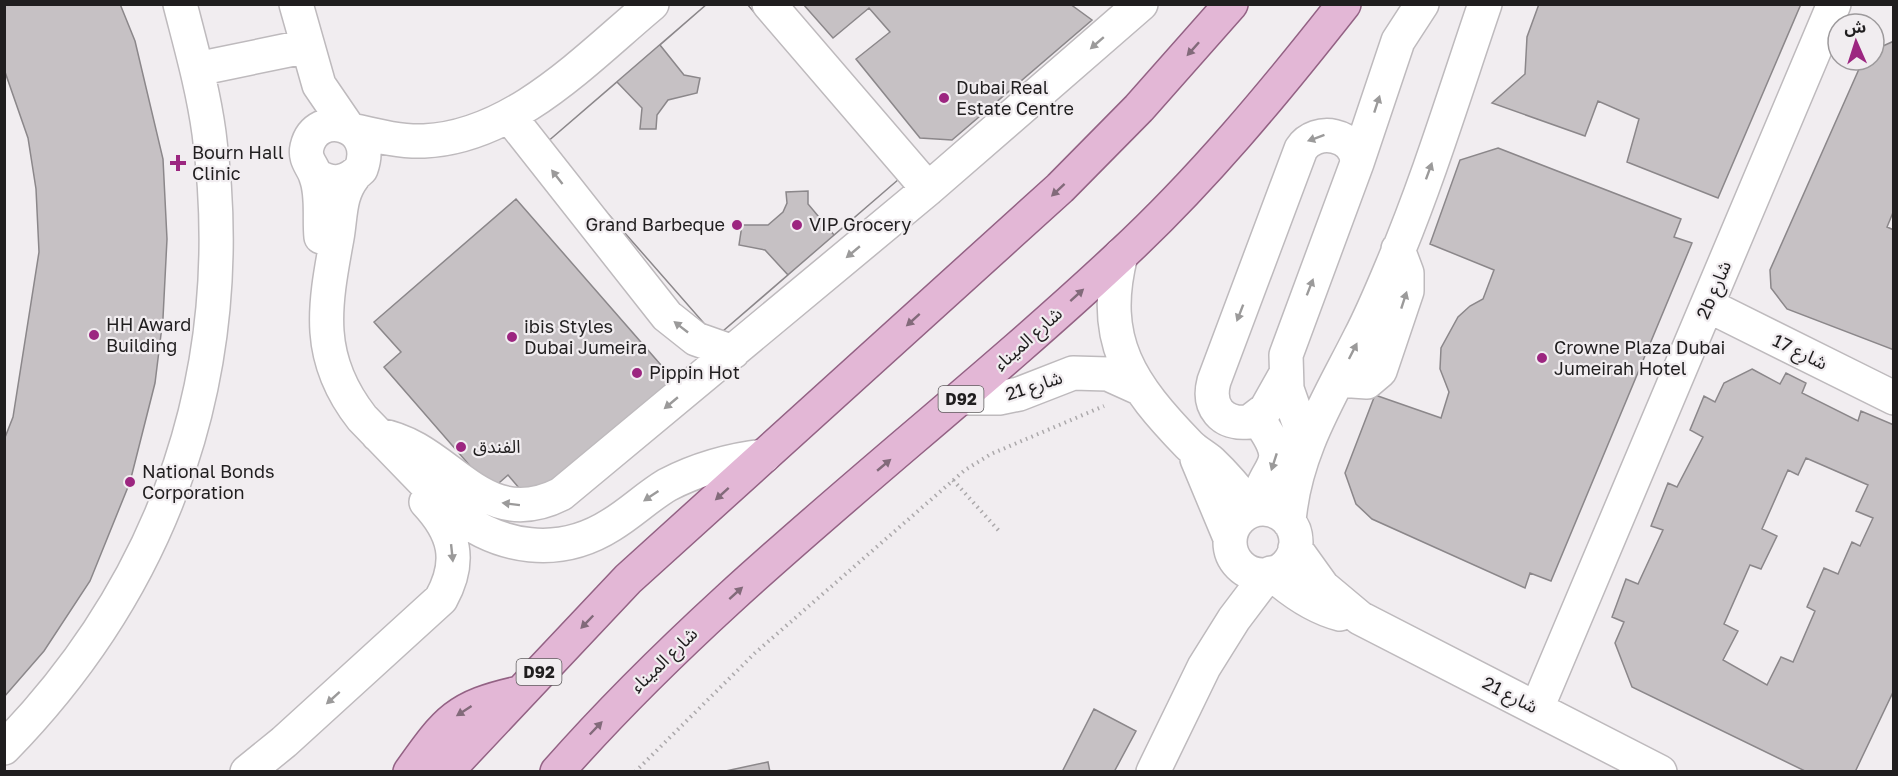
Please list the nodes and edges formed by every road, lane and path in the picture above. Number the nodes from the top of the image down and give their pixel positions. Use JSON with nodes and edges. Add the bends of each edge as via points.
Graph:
{"nodes":[{"id":1,"x":180,"y":4,"type":"edge"},
{"id":2,"x":652,"y":4,"type":"edge"},
{"id":3,"x":769,"y":4,"type":"edge"},
{"id":4,"x":1141,"y":4,"type":"edge"},
{"id":5,"x":1231,"y":4,"type":"edge"},
{"id":6,"x":1344,"y":4,"type":"edge"},
{"id":7,"x":1422,"y":4,"type":"edge"},
{"id":8,"x":1485,"y":4,"type":"edge"},
{"id":9,"x":1834,"y":4,"type":"edge"},
{"id":10,"x":304,"y":36,"type":"edge"},
{"id":11,"x":194,"y":60,"type":"junction"},
{"id":12,"x":510,"y":117,"type":"junction"},
{"id":13,"x":351,"y":129,"type":"junction"},
{"id":14,"x":422,"y":141,"type":"junction"},
{"id":15,"x":312,"y":161,"type":"junction"},
{"id":16,"x":1357,"y":163,"type":"junction"},
{"id":17,"x":357,"y":173,"type":"junction"},
{"id":18,"x":928,"y":189,"type":"junction"},
{"id":19,"x":1121,"y":255,"type":"junction"},
{"id":20,"x":328,"y":274,"type":"junction"},
{"id":21,"x":1707,"y":305,"type":"junction"},
{"id":22,"x":733,"y":352,"type":"junction"},
{"id":23,"x":1284,"y":377,"type":"junction"},
{"id":24,"x":1139,"y":388,"type":"junction"},
{"id":25,"x":963,"y":398,"type":"junction"},
{"id":26,"x":1893,"y":398,"type":"edge"},
{"id":27,"x":1257,"y":418,"type":"junction"},
{"id":28,"x":378,"y":435,"type":"junction"},
{"id":29,"x":1306,"y":443,"type":"junction"},
{"id":30,"x":1191,"y":447,"type":"junction"},
{"id":31,"x":764,"y":456,"type":"junction"},
{"id":32,"x":953,"y":480,"type":"junction"},
{"id":33,"x":1255,"y":510,"type":"junction"},
{"id":34,"x":1000,"y":532,"type":"dead end"},
{"id":35,"x":1292,"y":535,"type":"junction"},
{"id":36,"x":1232,"y":548,"type":"junction"},
{"id":37,"x":1269,"y":574,"type":"junction"},
{"id":38,"x":1360,"y":618,"type":"junction"},
{"id":39,"x":1204,"y":666,"type":"junction"},
{"id":40,"x":519,"y":693,"type":"junction"},
{"id":41,"x":1537,"y":708,"type":"junction"},
{"id":42,"x":4,"y":748,"type":"edge"},
{"id":43,"x":449,"y":769,"type":"edge"},
{"id":44,"x":248,"y":771,"type":"edge"},
{"id":45,"x":410,"y":771,"type":"edge"},
{"id":46,"x":557,"y":771,"type":"edge"},
{"id":47,"x":635,"y":771,"type":"edge"},
{"id":48,"x":1153,"y":771,"type":"edge"},
{"id":49,"x":1660,"y":771,"type":"edge"}],
"edges":[{"from":1,"to":11,"type":"street"},
{"from":2,"to":12,"type":"street"},
{"from":3,"to":18,"type":"street"},
{"from":4,"to":18,"type":"street","one_way":true},
{"from":5,"to":31,"type":"main road","number":"D92","one_way":true,"via":[[1139,108],[1060,188]]},
{"from":6,"to":19,"type":"main road","name":"شارع الميناء","number":"D92","via":[[1206,169]]},
{"from":16,"to":7,"type":"street","one_way":true,"via":[[1398,41]]},
{"from":29,"to":8,"type":"street","one_way":true,"via":[[1338,380],[1367,382],[1380,371],[1407,291],[1407,273],[1398,249],[1445,128]]},
{"from":9,"to":21,"type":"street","name":"2b شارع"},
{"from":10,"to":11,"type":"street"},
{"from":10,"to":13,"type":"street","via":[[327,100]]},
{"from":10,"to":15,"type":"street","via":[[312,109]]},
{"from":11,"to":42,"type":"street","via":[[209,131],[216,257],[207,351],[187,443],[142,561],[77,664]]},
{"from":12,"to":14,"type":"street","via":[[468,134]]},
{"from":22,"to":12,"type":"street","one_way":true,"via":[[696,339],[667,316]]},
{"from":13,"to":14,"type":"street"},
{"from":13,"to":15,"type":"street","via":[[327,125],[318,130]]},
{"from":13,"to":17,"type":"street","via":[[365,149]]},
{"from":14,"to":17,"type":"street"},
{"from":15,"to":17,"type":"street","via":[[335,183]]},
{"from":15,"to":20,"type":"street"},
{"from":23,"to":16,"type":"street","one_way":true,"via":[[1289,344]]},
{"from":16,"to":27,"type":"street","one_way":true,"via":[[1351,145],[1325,135],[1311,138],[1301,149],[1212,390],[1215,409],[1230,421],[1249,422]]},
{"from":17,"to":20,"type":"street","via":[[341,201]]},
{"from":18,"to":22,"type":"street","one_way":true},
{"from":19,"to":24,"type":"street","name":"شارع 21","via":[[1114,282],[1114,327]]},
{"from":25,"to":19,"type":"main road","name":"شارع الميناء","number":"D92","one_way":true},
{"from":20,"to":28,"type":"street","via":[[326,323],[335,375],[349,402]]},
{"from":21,"to":26,"type":"street","name":"شارع 17"},
{"from":21,"to":41,"type":"street","name":"2b شارع"},
{"from":22,"to":28,"type":"street","one_way":true,"via":[[561,494],[532,505],[517,506],[487,498],[415,448]]},
{"from":23,"to":27,"type":"street"},
{"from":23,"to":29,"type":"street"},
{"from":24,"to":25,"type":"street","name":"شارع 21","via":[[1108,374],[1082,373],[1056,378],[1019,394]]},
{"from":24,"to":30,"type":"street","name":"شارع 21"},
{"from":24,"to":32,"type":"path","via":[[1073,421],[991,454]]},
{"from":46,"to":25,"type":"main road","name":"شارع الميناء","number":"D92","one_way":true,"via":[[651,672],[720,607]]},
{"from":27,"to":33,"type":"street","one_way":true,"via":[[1277,452]]},
{"from":31,"to":28,"type":"street","one_way":true,"via":[[730,461],[689,475],[591,536],[568,544],[528,546],[488,535],[470,525]]},
{"from":28,"to":44,"type":"street","one_way":true,"via":[[394,466],[440,517],[448,532],[453,558],[450,584],[430,612]]},
{"from":29,"to":35,"type":"street","via":[[1294,482]]},
{"from":30,"to":33,"type":"street","name":"شارع 21","via":[[1225,475]]},
{"from":30,"to":36,"type":"street","name":"شارع 21"},
{"from":31,"to":40,"type":"main road","number":"D92","one_way":true,"via":[[628,579]]},
{"from":32,"to":34,"type":"path"},
{"from":32,"to":47,"type":"path","via":[[755,653]]},
{"from":33,"to":35,"type":"street","via":[[1280,514]]},
{"from":33,"to":36,"type":"street","via":[[1235,523]]},
{"from":35,"to":37,"type":"street","via":[[1287,564]]},
{"from":35,"to":38,"type":"street","name":"شارع 21","via":[[1323,587]]},
{"from":36,"to":37,"type":"street","via":[[1249,571]]},
{"from":36,"to":39,"type":"street","via":[[1221,613]]},
{"from":37,"to":38,"type":"street","name":"شارع 21","via":[[1312,603]]},
{"from":37,"to":39,"type":"street"},
{"from":38,"to":41,"type":"street","name":"شارع 21"},
{"from":39,"to":48,"type":"street"},
{"from":40,"to":43,"type":"main road","number":"D92"},
{"from":40,"to":45,"type":"main road","one_way":true,"via":[[471,706],[455,717]]},
{"from":41,"to":49,"type":"street","name":"شارع 21"}]}
